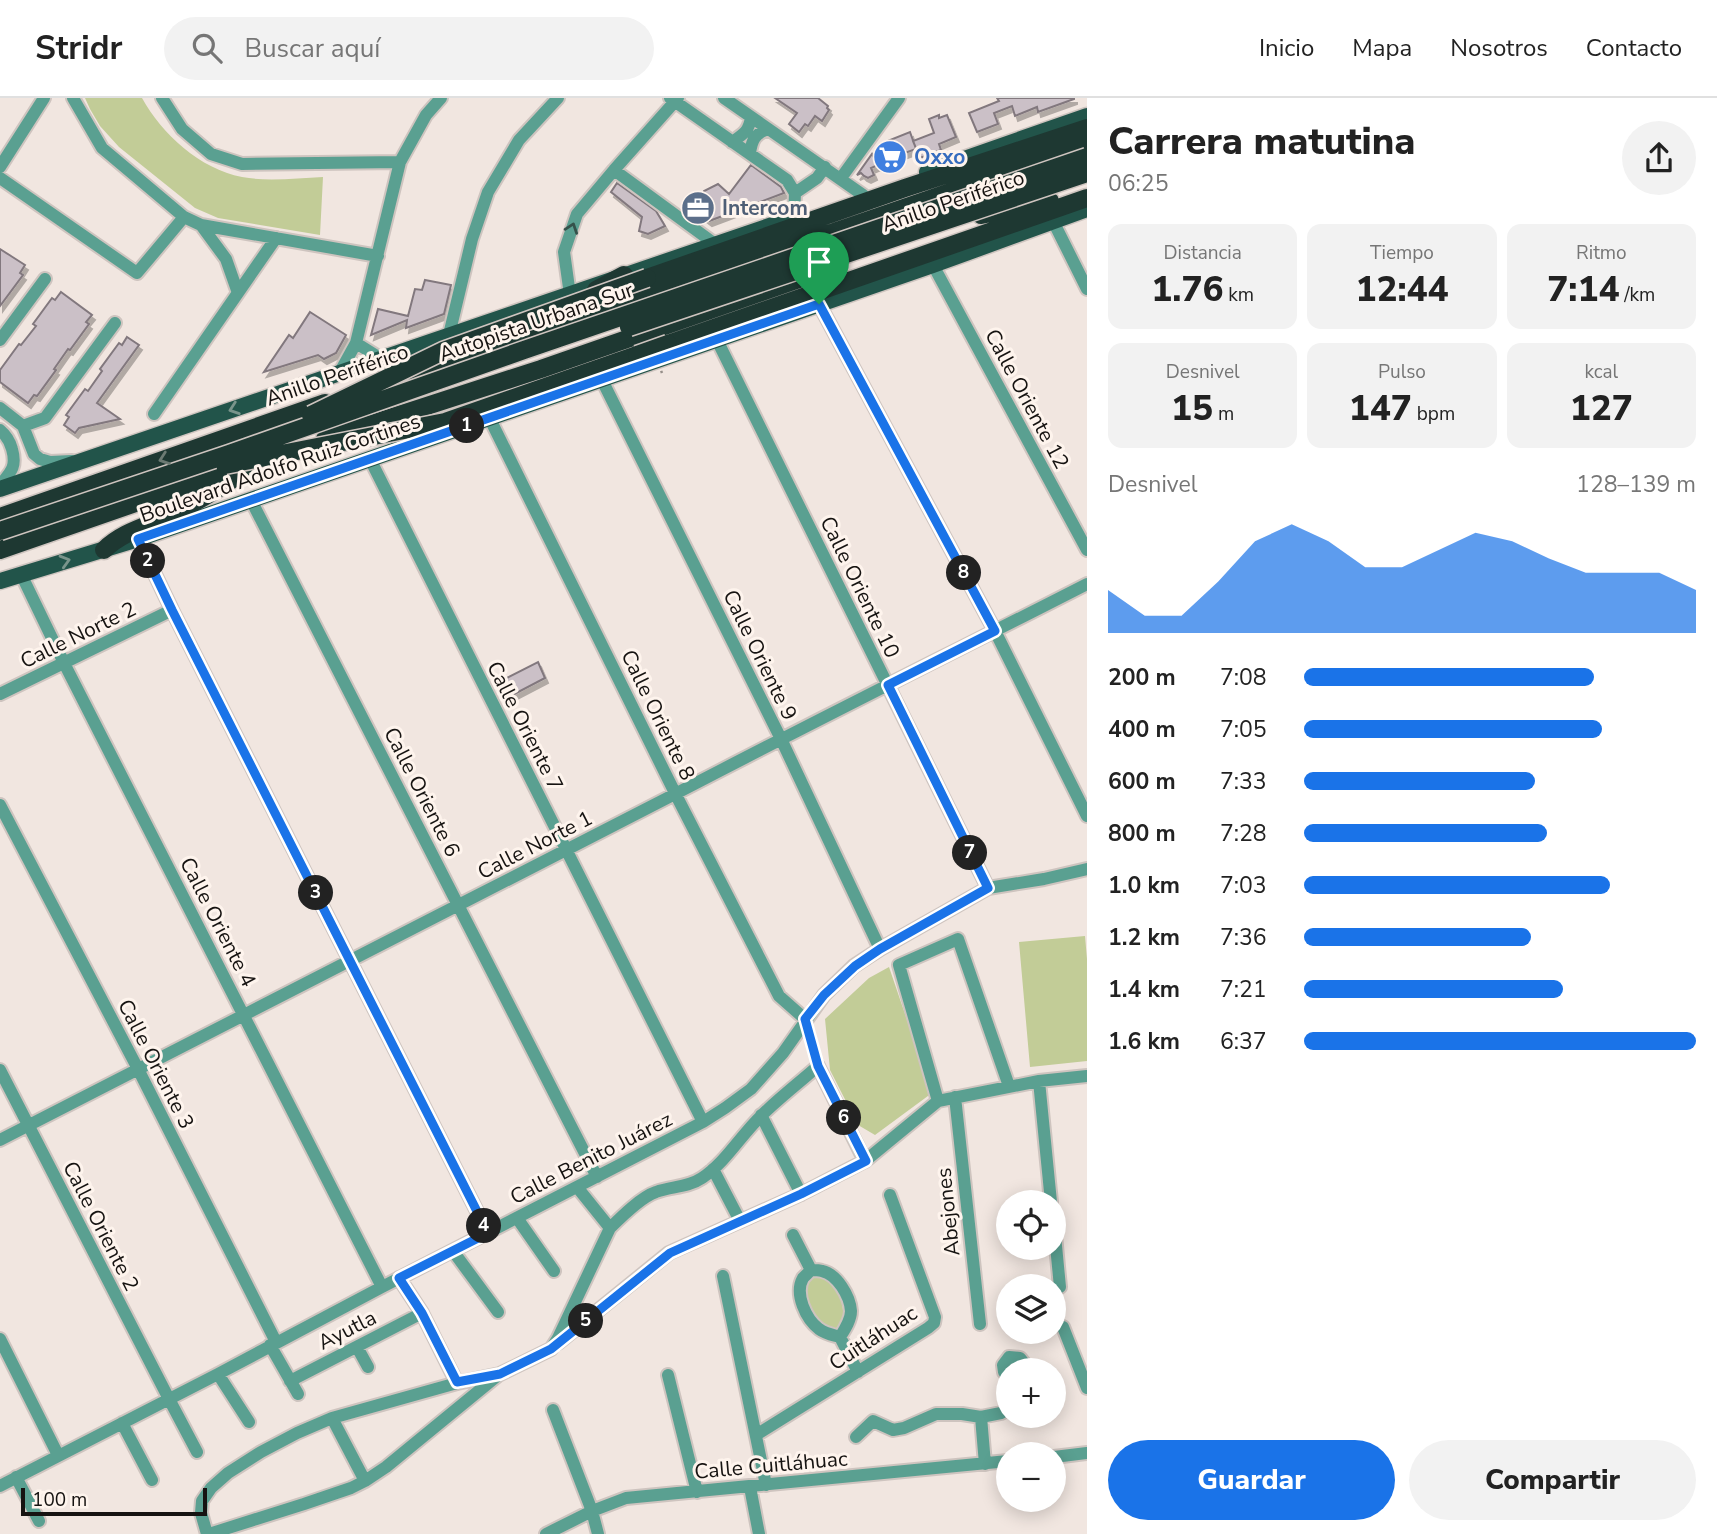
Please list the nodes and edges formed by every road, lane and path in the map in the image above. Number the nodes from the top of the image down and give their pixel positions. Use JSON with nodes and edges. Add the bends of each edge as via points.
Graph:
{"nodes":[{"id":1,"x":44,"y":98,"type":"edge"},
{"id":2,"x":73,"y":98,"type":"edge"},
{"id":3,"x":162,"y":98,"type":"edge"},
{"id":4,"x":440,"y":98,"type":"edge"},
{"id":5,"x":558,"y":98,"type":"edge"},
{"id":6,"x":724,"y":98,"type":"edge"},
{"id":7,"x":899,"y":98,"type":"edge"},
{"id":8,"x":675,"y":99,"type":"edge"},
{"id":9,"x":751,"y":117,"type":"junction"},
{"id":10,"x":768,"y":129,"type":"junction"},
{"id":11,"x":1085,"y":130,"type":"edge"},
{"id":12,"x":732,"y":142,"type":"junction"},
{"id":13,"x":750,"y":153,"type":"junction"},
{"id":14,"x":1087,"y":158,"type":"edge"},
{"id":15,"x":400,"y":162,"type":"junction"},
{"id":16,"x":0,"y":167,"type":"edge"},
{"id":17,"x":825,"y":167,"type":"junction"},
{"id":18,"x":614,"y":170,"type":"junction"},
{"id":19,"x":1087,"y":173,"type":"edge"},
{"id":20,"x":0,"y":178,"type":"edge"},
{"id":21,"x":841,"y":178,"type":"junction"},
{"id":22,"x":1087,"y":180,"type":"edge"},
{"id":23,"x":795,"y":193,"type":"junction"},
{"id":24,"x":863,"y":194,"type":"junction"},
{"id":25,"x":1087,"y":196,"type":"edge"},
{"id":26,"x":1087,"y":209,"type":"edge"},
{"id":27,"x":981,"y":215,"type":"junction"},
{"id":28,"x":184,"y":217,"type":"junction"},
{"id":29,"x":794,"y":218,"type":"junction"},
{"id":30,"x":1053,"y":221,"type":"junction"},
{"id":31,"x":201,"y":225,"type":"junction"},
{"id":32,"x":276,"y":238,"type":"junction"},
{"id":33,"x":715,"y":244,"type":"junction"},
{"id":34,"x":378,"y":256,"type":"junction"},
{"id":35,"x":933,"y":265,"type":"junction"},
{"id":36,"x":624,"y":275,"type":"junction"},
{"id":37,"x":45,"y":279,"type":"dead end"},
{"id":38,"x":1087,"y":289,"type":"edge"},
{"id":39,"x":238,"y":293,"type":"junction"},
{"id":40,"x":570,"y":295,"type":"junction"},
{"id":41,"x":819,"y":304,"type":"junction"},
{"id":42,"x":115,"y":323,"type":"dead end"},
{"id":43,"x":449,"y":335,"type":"junction"},
{"id":44,"x":0,"y":340,"type":"edge"},
{"id":45,"x":717,"y":340,"type":"junction"},
{"id":46,"x":356,"y":343,"type":"junction"},
{"id":47,"x":497,"y":343,"type":"junction"},
{"id":48,"x":380,"y":358,"type":"junction"},
{"id":49,"x":340,"y":372,"type":"junction"},
{"id":50,"x":602,"y":380,"type":"junction"},
{"id":51,"x":0,"y":408,"type":"edge"},
{"id":52,"x":154,"y":414,"type":"dead end"},
{"id":53,"x":490,"y":419,"type":"junction"},
{"id":54,"x":23,"y":426,"type":"junction"},
{"id":55,"x":0,"y":430,"type":"edge"},
{"id":56,"x":370,"y":459,"type":"junction"},
{"id":57,"x":86,"y":460,"type":"junction"},
{"id":58,"x":227,"y":460,"type":"junction"},
{"id":59,"x":260,"y":460,"type":"junction"},
{"id":60,"x":0,"y":487,"type":"edge"},
{"id":61,"x":251,"y":500,"type":"junction"},
{"id":62,"x":0,"y":517,"type":"edge"},
{"id":63,"x":0,"y":531,"type":"edge"},
{"id":64,"x":138,"y":539,"type":"junction"},
{"id":65,"x":0,"y":541,"type":"edge"},
{"id":66,"x":0,"y":550,"type":"edge"},
{"id":67,"x":104,"y":550,"type":"junction"},
{"id":68,"x":1087,"y":551,"type":"edge"},
{"id":69,"x":21,"y":574,"type":"junction"},
{"id":70,"x":0,"y":581,"type":"edge"},
{"id":71,"x":1087,"y":584,"type":"edge"},
{"id":72,"x":172,"y":610,"type":"junction"},
{"id":73,"x":995,"y":631,"type":"junction"},
{"id":74,"x":64,"y":663,"type":"junction"},
{"id":75,"x":888,"y":685,"type":"junction"},
{"id":76,"x":0,"y":694,"type":"edge"},
{"id":77,"x":781,"y":740,"type":"junction"},
{"id":78,"x":676,"y":793,"type":"junction"},
{"id":79,"x":0,"y":806,"type":"edge"},
{"id":80,"x":1087,"y":816,"type":"edge"},
{"id":81,"x":566,"y":850,"type":"junction"},
{"id":82,"x":1087,"y":869,"type":"edge"},
{"id":83,"x":988,"y":888,"type":"junction"},
{"id":84,"x":459,"y":905,"type":"junction"},
{"id":85,"x":880,"y":949,"type":"junction"},
{"id":86,"x":351,"y":961,"type":"junction"},
{"id":87,"x":244,"y":1017,"type":"junction"},
{"id":88,"x":805,"y":1019,"type":"junction"},
{"id":89,"x":818,"y":1066,"type":"junction"},
{"id":90,"x":138,"y":1069,"type":"junction"},
{"id":91,"x":0,"y":1070,"type":"edge"},
{"id":92,"x":1087,"y":1076,"type":"edge"},
{"id":93,"x":1039,"y":1081,"type":"junction"},
{"id":94,"x":1009,"y":1086,"type":"junction"},
{"id":95,"x":955,"y":1097,"type":"junction"},
{"id":96,"x":938,"y":1101,"type":"junction"},
{"id":97,"x":761,"y":1115,"type":"junction"},
{"id":98,"x":703,"y":1122,"type":"junction"},
{"id":99,"x":29,"y":1126,"type":"junction"},
{"id":100,"x":0,"y":1140,"type":"edge"},
{"id":101,"x":866,"y":1161,"type":"junction"},
{"id":102,"x":713,"y":1169,"type":"junction"},
{"id":103,"x":597,"y":1177,"type":"junction"},
{"id":104,"x":577,"y":1187,"type":"junction"},
{"id":105,"x":1050,"y":1190,"type":"edge"},
{"id":106,"x":801,"y":1194,"type":"junction"},
{"id":107,"x":891,"y":1195,"type":"dead end"},
{"id":108,"x":517,"y":1218,"type":"junction"},
{"id":109,"x":740,"y":1221,"type":"junction"},
{"id":110,"x":610,"y":1228,"type":"junction"},
{"id":111,"x":488,"y":1233,"type":"junction"},
{"id":112,"x":793,"y":1235,"type":"dead end"},
{"id":113,"x":453,"y":1251,"type":"junction"},
{"id":114,"x":811,"y":1270,"type":"junction"},
{"id":115,"x":554,"y":1271,"type":"dead end"},
{"id":116,"x":723,"y":1276,"type":"dead end"},
{"id":117,"x":399,"y":1278,"type":"junction"},
{"id":118,"x":382,"y":1287,"type":"junction"},
{"id":119,"x":498,"y":1312,"type":"dead end"},
{"id":120,"x":422,"y":1313,"type":"junction"},
{"id":121,"x":980,"y":1324,"type":"dead end"},
{"id":122,"x":1066,"y":1335,"type":"edge"},
{"id":123,"x":841,"y":1337,"type":"junction"},
{"id":124,"x":0,"y":1339,"type":"edge"},
{"id":125,"x":273,"y":1344,"type":"junction"},
{"id":126,"x":357,"y":1347,"type":"junction"},
{"id":127,"x":551,"y":1349,"type":"junction"},
{"id":128,"x":368,"y":1367,"type":"dead end"},
{"id":129,"x":858,"y":1371,"type":"junction"},
{"id":130,"x":218,"y":1374,"type":"junction"},
{"id":131,"x":500,"y":1374,"type":"junction"},
{"id":132,"x":668,"y":1375,"type":"dead end"},
{"id":133,"x":290,"y":1381,"type":"junction"},
{"id":134,"x":457,"y":1382,"type":"junction"},
{"id":135,"x":1087,"y":1388,"type":"edge"},
{"id":136,"x":298,"y":1394,"type":"dead end"},
{"id":137,"x":169,"y":1399,"type":"junction"},
{"id":138,"x":552,"y":1410,"type":"dead end"},
{"id":139,"x":996,"y":1414,"type":"edge"},
{"id":140,"x":981,"y":1417,"type":"junction"},
{"id":141,"x":332,"y":1418,"type":"junction"},
{"id":142,"x":249,"y":1422,"type":"dead end"},
{"id":143,"x":122,"y":1423,"type":"junction"},
{"id":144,"x":756,"y":1435,"type":"junction"},
{"id":145,"x":856,"y":1437,"type":"dead end"},
{"id":146,"x":197,"y":1451,"type":"dead end"},
{"id":147,"x":1087,"y":1454,"type":"edge"},
{"id":148,"x":58,"y":1455,"type":"junction"},
{"id":149,"x":1066,"y":1456,"type":"edge"},
{"id":150,"x":996,"y":1463,"type":"edge"},
{"id":151,"x":985,"y":1464,"type":"junction"},
{"id":152,"x":16,"y":1477,"type":"junction"},
{"id":153,"x":152,"y":1480,"type":"dead end"},
{"id":154,"x":365,"y":1481,"type":"junction"},
{"id":155,"x":766,"y":1485,"type":"junction"},
{"id":156,"x":0,"y":1486,"type":"edge"},
{"id":157,"x":750,"y":1487,"type":"junction"},
{"id":158,"x":697,"y":1492,"type":"junction"},
{"id":159,"x":592,"y":1511,"type":"junction"},
{"id":160,"x":39,"y":1521,"type":"dead end"},
{"id":161,"x":208,"y":1534,"type":"edge"},
{"id":162,"x":546,"y":1534,"type":"edge"},
{"id":163,"x":598,"y":1534,"type":"edge"},
{"id":164,"x":759,"y":1534,"type":"edge"}],
"edges":[{"from":1,"to":16,"type":"street"},
{"from":2,"to":28,"type":"street","via":[[102,148]]},
{"from":3,"to":15,"type":"street","via":[[182,129],[211,154],[242,164]]},
{"from":4,"to":15,"type":"street"},
{"from":5,"to":43,"type":"street","via":[[519,140],[488,192]]},
{"from":6,"to":9,"type":"street"},
{"from":7,"to":21,"type":"street"},
{"from":8,"to":12,"type":"street"},
{"from":8,"to":18,"type":"street"},
{"from":9,"to":10,"type":"street"},
{"from":9,"to":12,"type":"street","via":[[743,135]]},
{"from":10,"to":13,"type":"street","via":[[757,133]]},
{"from":10,"to":17,"type":"street"},
{"from":11,"to":24,"type":"main road"},
{"from":11,"to":47,"type":"highway","name":"Anillo Periférico","via":[[834,232]]},
{"from":11,"to":58,"type":"highway","bridge":true,"via":[[905,188],[443,351]]},
{"from":12,"to":13,"type":"street"},
{"from":13,"to":23,"type":"street","via":[[787,180]]},
{"from":14,"to":58,"type":"highway","name":"Autopista Urbana Sur","bridge":true,"via":[[524,350]]},
{"from":15,"to":34,"type":"street"},
{"from":17,"to":21,"type":"street"},
{"from":17,"to":23,"type":"street"},
{"from":18,"to":33,"type":"street"},
{"from":40,"to":18,"type":"street","one_way":true,"via":[[564,251],[577,215]]},
{"from":19,"to":58,"type":"highway","name":"Autopista Urbana Sur","bridge":true},
{"from":20,"to":28,"type":"street","via":[[137,272]]},
{"from":21,"to":24,"type":"street"},
{"from":22,"to":27,"type":"highway","name":"Anillo Periférico"},
{"from":23,"to":29,"type":"street"},
{"from":24,"to":29,"type":"main road"},
{"from":25,"to":27,"type":"highway"},
{"from":25,"to":58,"type":"highway","bridge":true,"via":[[445,422]]},
{"from":26,"to":30,"type":"main road","name":"Boulevard Adolfo Ruiz Cortines"},
{"from":27,"to":59,"type":"highway","name":"Anillo Periférico","via":[[541,369]]},
{"from":28,"to":31,"type":"street"},
{"from":29,"to":33,"type":"main road"},
{"from":30,"to":35,"type":"main road","name":"Boulevard Adolfo Ruiz Cortines"},
{"from":30,"to":38,"type":"street"},
{"from":31,"to":32,"type":"street"},
{"from":31,"to":39,"type":"street","via":[[226,259]]},
{"from":32,"to":34,"type":"street"},
{"from":32,"to":39,"type":"street"},
{"from":33,"to":36,"type":"main road"},
{"from":34,"to":46,"type":"street"},
{"from":35,"to":41,"type":"main road","name":"Boulevard Adolfo Ruiz Cortines"},
{"from":35,"to":68,"type":"street","name":"Calle Oriente 12"},
{"from":36,"to":40,"type":"main road"},
{"from":36,"to":47,"type":"highway"},
{"from":37,"to":44,"type":"street"},
{"from":39,"to":52,"type":"street"},
{"from":40,"to":43,"type":"main road"},
{"from":41,"to":45,"type":"main road","name":"Boulevard Adolfo Ruiz Cortines"},
{"from":41,"to":73,"type":"street"},
{"from":42,"to":54,"type":"street","via":[[45,418]]},
{"from":43,"to":48,"type":"main road"},
{"from":45,"to":50,"type":"main road","name":"Boulevard Adolfo Ruiz Cortines"},
{"from":45,"to":75,"type":"street","name":"Calle Oriente 10"},
{"from":46,"to":48,"type":"street"},
{"from":46,"to":49,"type":"street"},
{"from":47,"to":62,"type":"highway","name":"Anillo Periférico","one_way":true},
{"from":48,"to":49,"type":"main road"},
{"from":49,"to":57,"type":"main road","one_way":true},
{"from":50,"to":53,"type":"main road","name":"Boulevard Adolfo Ruiz Cortines"},
{"from":50,"to":77,"type":"street","name":"Calle Oriente 9"},
{"from":51,"to":54,"type":"street"},
{"from":53,"to":56,"type":"main road","name":"Boulevard Adolfo Ruiz Cortines"},
{"from":53,"to":78,"type":"street","name":"Calle Oriente 8"},
{"from":54,"to":57,"type":"street","via":[[40,459]]},
{"from":55,"to":60,"type":"street","via":[[11,445],[15,462]]},
{"from":56,"to":61,"type":"main road","name":"Boulevard Adolfo Ruiz Cortines"},
{"from":56,"to":81,"type":"street","name":"Calle Oriente 7"},
{"from":57,"to":60,"type":"main road"},
{"from":58,"to":63,"type":"highway","name":"Autopista Urbana Sur","bridge":true},
{"from":58,"to":65,"type":"highway","name":"Autopista Urbana Sur"},
{"from":59,"to":66,"type":"highway","name":"Anillo Periférico"},
{"from":59,"to":67,"type":"highway","via":[[219,488],[114,540]]},
{"from":61,"to":64,"type":"main road","name":"Boulevard Adolfo Ruiz Cortines"},
{"from":61,"to":84,"type":"street","name":"Calle Oriente 6"},
{"from":64,"to":67,"type":"main road","name":"Boulevard Adolfo Ruiz Cortines"},
{"from":64,"to":72,"type":"street"},
{"from":69,"to":67,"type":"main road","name":"Boulevard Adolfo Ruiz Cortines","one_way":true},
{"from":69,"to":70,"type":"main road","name":"Boulevard Adolfo Ruiz Cortines"},
{"from":69,"to":74,"type":"street","name":"Calle Oriente 4"},
{"from":71,"to":73,"type":"street","name":"Calle Norte 1"},
{"from":72,"to":74,"type":"street","name":"Calle Norte 2"},
{"from":72,"to":86,"type":"street"},
{"from":73,"to":75,"type":"street","name":"Calle Norte 1"},
{"from":73,"to":80,"type":"street"},
{"from":74,"to":76,"type":"street","name":"Calle Norte 2"},
{"from":74,"to":87,"type":"street","name":"Calle Oriente 4"},
{"from":75,"to":77,"type":"street","name":"Calle Norte 1"},
{"from":75,"to":83,"type":"street","name":"Calle Oriente 10"},
{"from":77,"to":78,"type":"street","name":"Calle Norte 1"},
{"from":77,"to":85,"type":"street","name":"Calle Oriente 9"},
{"from":78,"to":81,"type":"street","name":"Calle Norte 1"},
{"from":78,"to":88,"type":"street","name":"Calle Oriente 8","via":[[779,996]]},
{"from":79,"to":90,"type":"street","name":"Calle Oriente 3"},
{"from":81,"to":84,"type":"street","name":"Calle Norte 1"},
{"from":81,"to":98,"type":"street","name":"Calle Oriente 7"},
{"from":82,"to":83,"type":"street","name":"Calle Benito Juárez"},
{"from":83,"to":85,"type":"street","name":"Calle Benito Juárez"},
{"from":84,"to":86,"type":"street","name":"Calle Norte 1"},
{"from":84,"to":103,"type":"street","name":"Calle Oriente 6"},
{"from":85,"to":88,"type":"street","name":"Calle Benito Juárez","via":[[855,966]]},
{"from":86,"to":87,"type":"street","name":"Calle Norte 1"},
{"from":86,"to":111,"type":"street"},
{"from":87,"to":90,"type":"street","name":"Calle Norte 1"},
{"from":87,"to":118,"type":"street","name":"Calle Oriente 4"},
{"from":88,"to":89,"type":"path"},
{"from":88,"to":98,"type":"street","name":"Calle Benito Juárez","via":[[751,1089]]},
{"from":89,"to":97,"type":"street"},
{"from":89,"to":101,"type":"street"},
{"from":90,"to":99,"type":"street","name":"Calle Norte 1"},
{"from":90,"to":125,"type":"street","name":"Calle Oriente 3"},
{"from":91,"to":99,"type":"street","name":"Calle Oriente 2"},
{"from":92,"to":93,"type":"street"},
{"from":93,"to":94,"type":"street"},
{"from":93,"to":105,"type":"street"},
{"from":94,"to":95,"type":"street"},
{"from":94,"to":96,"type":"street","via":[[958,939],[899,965]]},
{"from":95,"to":96,"type":"street"},
{"from":95,"to":121,"type":"street","name":"Abejones"},
{"from":96,"to":101,"type":"street"},
{"from":97,"to":102,"type":"street"},
{"from":97,"to":106,"type":"street"},
{"from":98,"to":103,"type":"street","name":"Calle Benito Juárez"},
{"from":99,"to":100,"type":"street","name":"Calle Norte 1"},
{"from":99,"to":137,"type":"street","name":"Calle Oriente 2"},
{"from":101,"to":106,"type":"street"},
{"from":102,"to":109,"type":"street"},
{"from":102,"to":110,"type":"street","via":[[688,1186],[648,1196]]},
{"from":103,"to":104,"type":"street","name":"Calle Benito Juárez"},
{"from":104,"to":108,"type":"street","name":"Calle Benito Juárez"},
{"from":104,"to":110,"type":"street"},
{"from":106,"to":109,"type":"street"},
{"from":107,"to":129,"type":"street","name":"Cuitláhuac","via":[[935,1317],[928,1328]]},
{"from":108,"to":111,"type":"street","name":"Calle Benito Juárez"},
{"from":108,"to":115,"type":"street"},
{"from":109,"to":127,"type":"street","via":[[670,1253]]},
{"from":110,"to":127,"type":"street"},
{"from":111,"to":113,"type":"street","name":"Calle Benito Juárez"},
{"from":112,"to":114,"type":"street"},
{"from":113,"to":117,"type":"street","name":"Calle Benito Juárez"},
{"from":113,"to":119,"type":"street"},
{"from":114,"to":123,"type":"street","via":[[833,1276],[849,1301],[851,1312]]},
{"from":114,"to":123,"type":"street","via":[[800,1288],[804,1309],[819,1329]]},
{"from":116,"to":144,"type":"street"},
{"from":117,"to":118,"type":"street","name":"Calle Benito Juárez"},
{"from":117,"to":120,"type":"street"},
{"from":118,"to":125,"type":"street","name":"Calle Benito Juárez"},
{"from":120,"to":126,"type":"street","name":"Ayutla"},
{"from":120,"to":134,"type":"street"},
{"from":122,"to":135,"type":"street"},
{"from":123,"to":129,"type":"street"},
{"from":124,"to":148,"type":"street"},
{"from":125,"to":130,"type":"street","name":"Calle Benito Juárez"},
{"from":125,"to":133,"type":"street","name":"Calle Oriente 3"},
{"from":126,"to":128,"type":"street"},
{"from":126,"to":133,"type":"street","name":"Ayutla"},
{"from":127,"to":131,"type":"street"},
{"from":129,"to":144,"type":"street","name":"Cuitláhuac"},
{"from":130,"to":137,"type":"street","name":"Calle Benito Juárez"},
{"from":130,"to":142,"type":"street"},
{"from":131,"to":134,"type":"street"},
{"from":131,"to":154,"type":"street"},
{"from":132,"to":158,"type":"street"},
{"from":133,"to":136,"type":"street","name":"Calle Oriente 3"},
{"from":134,"to":141,"type":"street"},
{"from":137,"to":143,"type":"street","name":"Calle Benito Juárez"},
{"from":137,"to":146,"type":"street","name":"Calle Oriente 2"},
{"from":138,"to":159,"type":"street"},
{"from":139,"to":140,"type":"street"},
{"from":140,"to":145,"type":"street","via":[[936,1414],[892,1430],[873,1421]]},
{"from":140,"to":151,"type":"street"},
{"from":141,"to":154,"type":"street"},
{"from":141,"to":161,"type":"street","via":[[261,1452],[211,1488],[202,1501],[201,1513]]},
{"from":143,"to":148,"type":"street","name":"Calle Benito Juárez"},
{"from":143,"to":153,"type":"street"},
{"from":144,"to":155,"type":"street"},
{"from":147,"to":149,"type":"street"},
{"from":148,"to":152,"type":"street","name":"Calle Benito Juárez"},
{"from":150,"to":151,"type":"street","name":"Calle Cuitláhuac"},
{"from":151,"to":155,"type":"street","name":"Calle Cuitláhuac"},
{"from":152,"to":156,"type":"street","name":"Calle Benito Juárez"},
{"from":152,"to":160,"type":"street"},
{"from":154,"to":161,"type":"street"},
{"from":155,"to":157,"type":"street","name":"Calle Cuitláhuac"},
{"from":157,"to":158,"type":"street","name":"Calle Cuitláhuac"},
{"from":157,"to":164,"type":"street"},
{"from":158,"to":159,"type":"street","name":"Calle Cuitláhuac","via":[[626,1498]]},
{"from":159,"to":162,"type":"street","name":"Calle Cuitláhuac"},
{"from":159,"to":163,"type":"street"}]}
